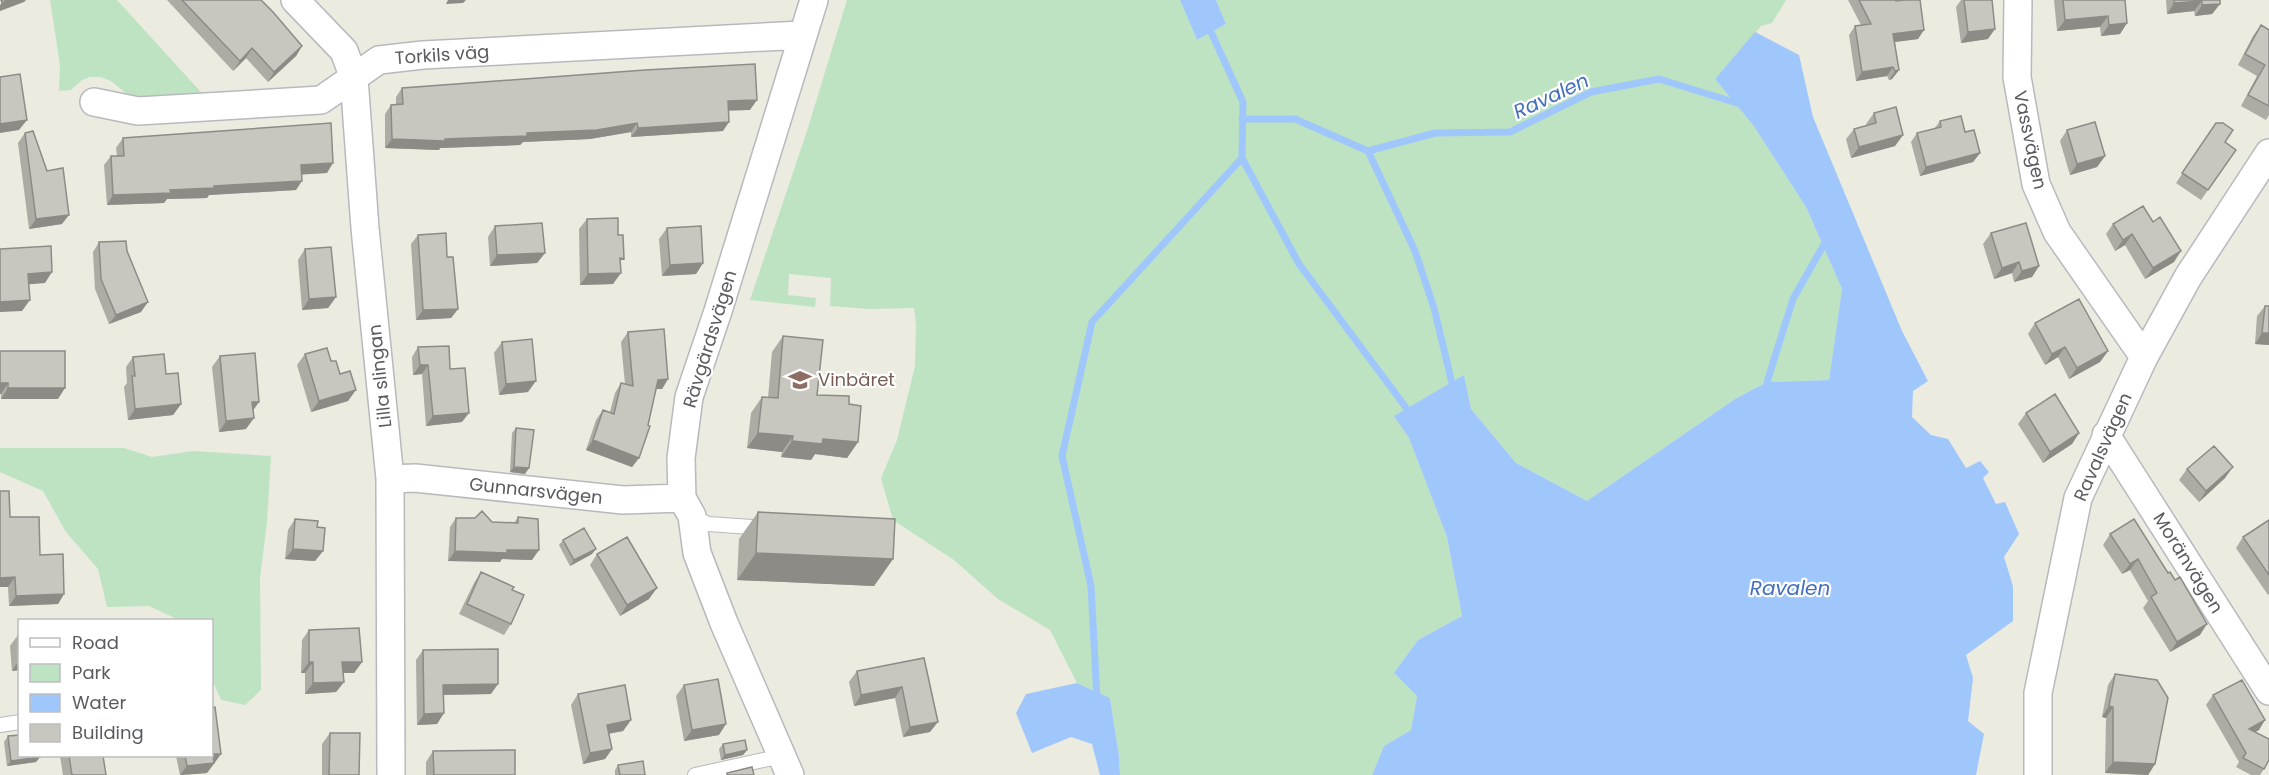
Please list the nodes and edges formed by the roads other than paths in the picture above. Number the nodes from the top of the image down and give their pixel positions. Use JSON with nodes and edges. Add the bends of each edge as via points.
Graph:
{"nodes":[{"id":1,"x":295,"y":0,"type":"edge"},
{"id":2,"x":814,"y":0,"type":"edge"},
{"id":3,"x":2019,"y":0,"type":"edge"},
{"id":4,"x":802,"y":35,"type":"junction"},
{"id":5,"x":354,"y":78,"type":"junction"},
{"id":6,"x":94,"y":102,"type":"dead end"},
{"id":7,"x":2269,"y":153,"type":"edge"},
{"id":8,"x":2144,"y":357,"type":"junction"},
{"id":9,"x":2106,"y":435,"type":"junction"},
{"id":10,"x":390,"y":479,"type":"junction"},
{"id":11,"x":687,"y":507,"type":"junction"},
{"id":12,"x":776,"y":528,"type":"edge"},
{"id":13,"x":2269,"y":691,"type":"edge"},
{"id":14,"x":18,"y":722,"type":"edge"},
{"id":15,"x":0,"y":725,"type":"edge"},
{"id":16,"x":786,"y":766,"type":"edge"},
{"id":17,"x":391,"y":775,"type":"edge"},
{"id":18,"x":695,"y":775,"type":"edge"},
{"id":19,"x":2038,"y":775,"type":"edge"}],
"edges":[{"from":1,"to":5,"type":"street","name":"Lilla slingan","via":[[344,51]]},
{"from":2,"to":4,"type":"street","name":"Rävgärdsvägen"},
{"from":3,"to":8,"type":"street","name":"Vassvägen","via":[[2017,77],[2036,184],[2057,232]]},
{"from":4,"to":5,"type":"street","name":"Torkils väg","via":[[423,55],[379,60]]},
{"from":4,"to":11,"type":"street","name":"Rävgärdsvägen","via":[[689,397],[681,458]]},
{"from":5,"to":6,"type":"street","name":"Torkils väg","via":[[321,100],[138,111]]},
{"from":5,"to":10,"type":"street","name":"Lilla slingan"},
{"from":7,"to":8,"type":"street","name":"Ravalsvägen","via":[[2188,277]]},
{"from":8,"to":9,"type":"street","name":"Ravalsvägen"},
{"from":9,"to":13,"type":"street","name":"Moränvägen"},
{"from":9,"to":19,"type":"street","name":"Ravalsvägen","via":[[2078,498],[2038,693]]},
{"from":10,"to":11,"type":"street","name":"Gunnarsvägen","via":[[415,478]]},
{"from":10,"to":17,"type":"street","name":"Lilla slingan"},
{"from":11,"to":12,"type":"lane","via":[[708,524]]},
{"from":11,"to":16,"type":"street","name":"Rävgärdsvägen","via":[[697,553]]},
{"from":14,"to":15,"type":"lane"},
{"from":16,"to":18,"type":"lane"}]}
